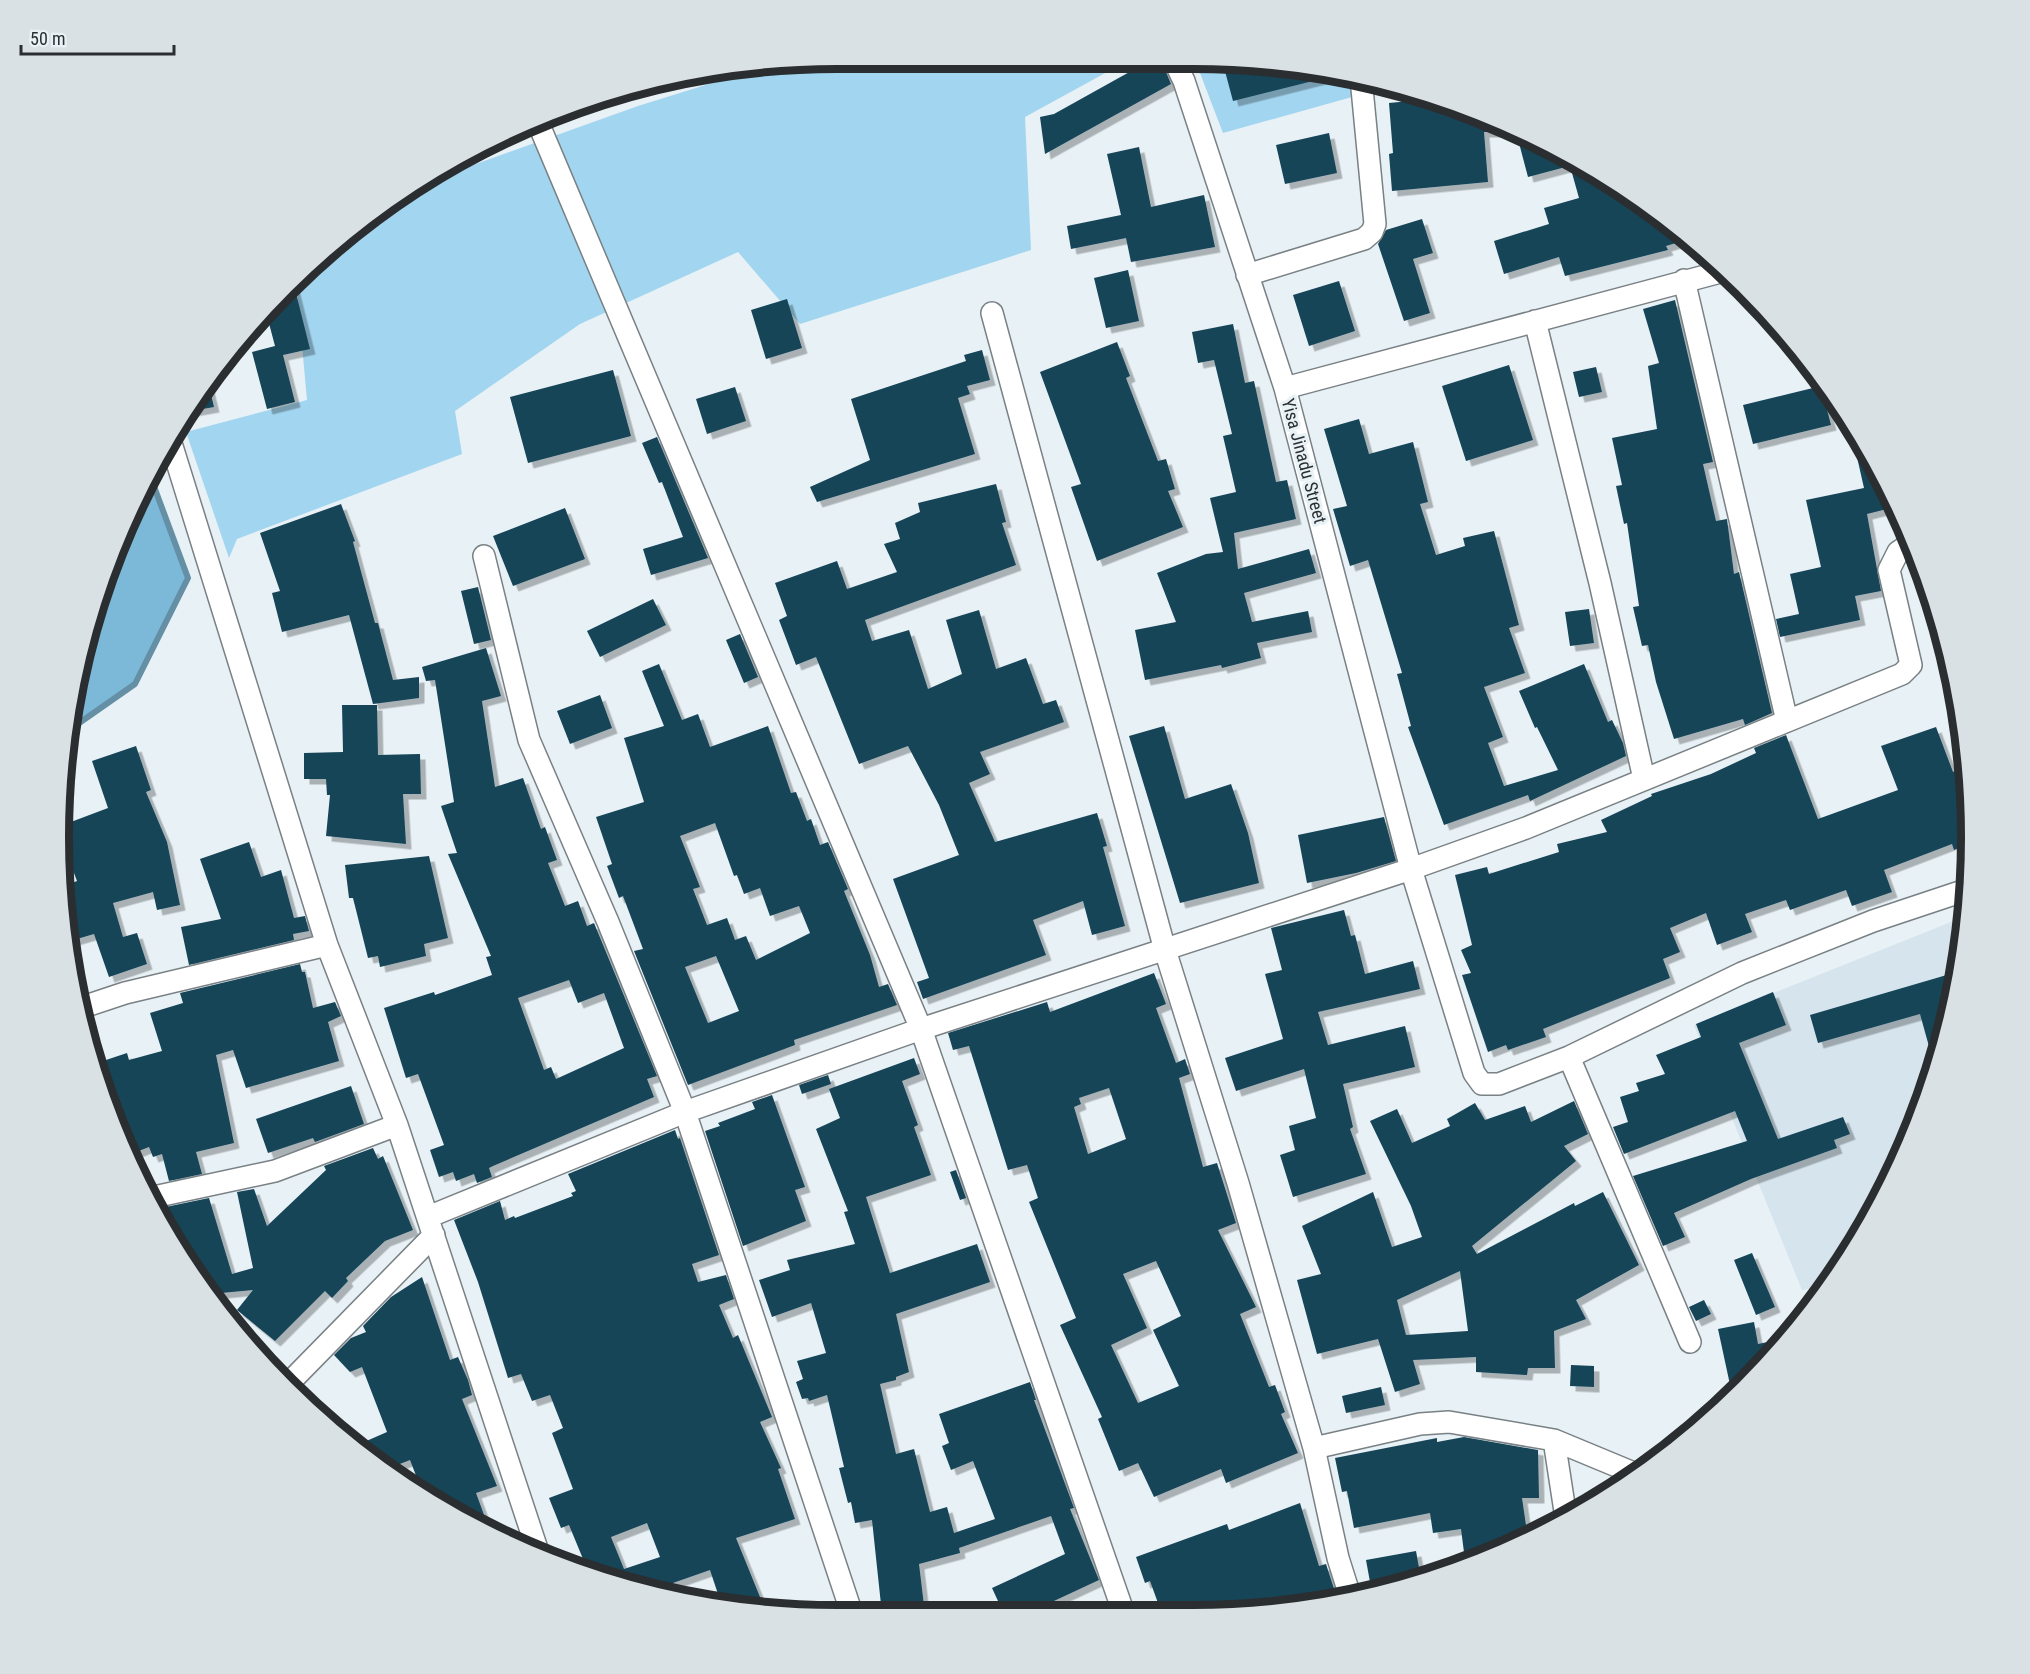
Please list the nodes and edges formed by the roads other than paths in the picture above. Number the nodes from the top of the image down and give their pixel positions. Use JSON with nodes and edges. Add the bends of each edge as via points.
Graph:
{"nodes":[{"id":1,"x":1178,"y":69,"type":"edge"},
{"id":2,"x":1362,"y":88,"type":"edge"},
{"id":3,"x":540,"y":128,"type":"edge"},
{"id":4,"x":1714,"y":273,"type":"edge"},
{"id":5,"x":1247,"y":274,"type":"junction"},
{"id":6,"x":1684,"y":280,"type":"junction"},
{"id":7,"x":992,"y":314,"type":"dead end"},
{"id":8,"x":1535,"y":321,"type":"junction"},
{"id":9,"x":1285,"y":388,"type":"junction"},
{"id":10,"x":173,"y":451,"type":"edge"},
{"id":11,"x":1905,"y":548,"type":"edge"},
{"id":12,"x":484,"y":556,"type":"dead end"},
{"id":13,"x":1787,"y":721,"type":"junction"},
{"id":14,"x":1644,"y":779,"type":"junction"},
{"id":15,"x":1411,"y":869,"type":"junction"},
{"id":16,"x":1958,"y":893,"type":"edge"},
{"id":17,"x":327,"y":945,"type":"junction"},
{"id":18,"x":1166,"y":950,"type":"junction"},
{"id":19,"x":88,"y":1005,"type":"edge"},
{"id":20,"x":921,"y":1029,"type":"junction"},
{"id":21,"x":1569,"y":1057,"type":"junction"},
{"id":22,"x":685,"y":1112,"type":"junction"},
{"id":23,"x":397,"y":1125,"type":"junction"},
{"id":24,"x":158,"y":1196,"type":"edge"},
{"id":25,"x":431,"y":1226,"type":"junction"},
{"id":26,"x":1690,"y":1342,"type":"dead end"},
{"id":27,"x":293,"y":1379,"type":"edge"},
{"id":28,"x":1554,"y":1440,"type":"junction"},
{"id":29,"x":1314,"y":1448,"type":"junction"},
{"id":30,"x":1627,"y":1471,"type":"edge"},
{"id":31,"x":1565,"y":1509,"type":"edge"},
{"id":32,"x":535,"y":1543,"type":"edge"},
{"id":33,"x":1348,"y":1589,"type":"edge"},
{"id":34,"x":849,"y":1605,"type":"edge"},
{"id":35,"x":1121,"y":1605,"type":"edge"}],
"edges":[{"from":1,"to":5,"type":"street","name":"Yisa Jinadu Street"},
{"from":2,"to":5,"type":"street","via":[[1375,224],[1372,232],[1364,239]]},
{"from":3,"to":20,"type":"street"},
{"from":4,"to":6,"type":"street"},
{"from":5,"to":9,"type":"street","name":"Yisa Jinadu Street"},
{"from":6,"to":8,"type":"street"},
{"from":6,"to":13,"type":"street"},
{"from":7,"to":18,"type":"street"},
{"from":8,"to":9,"type":"street"},
{"from":8,"to":14,"type":"street"},
{"from":9,"to":15,"type":"street","name":"Yisa Jinadu Street"},
{"from":10,"to":17,"type":"street"},
{"from":11,"to":13,"type":"street","via":[[1889,570],[1911,665],[1902,674]]},
{"from":12,"to":22,"type":"street","via":[[530,740]]},
{"from":13,"to":14,"type":"street"},
{"from":14,"to":15,"type":"street","via":[[1526,828]]},
{"from":15,"to":18,"type":"street"},
{"from":15,"to":21,"type":"street","name":"Yisa Jinadu Street","via":[[1474,1073],[1482,1084],[1499,1084]]},
{"from":16,"to":21,"type":"street","via":[[1873,921],[1742,973]]},
{"from":17,"to":19,"type":"street"},
{"from":17,"to":23,"type":"street"},
{"from":18,"to":20,"type":"street"},
{"from":18,"to":29,"type":"street"},
{"from":20,"to":22,"type":"street"},
{"from":20,"to":35,"type":"street"},
{"from":21,"to":26,"type":"street"},
{"from":22,"to":25,"type":"street"},
{"from":22,"to":34,"type":"street"},
{"from":23,"to":24,"type":"street","via":[[275,1171]]},
{"from":23,"to":25,"type":"street"},
{"from":25,"to":27,"type":"street"},
{"from":25,"to":32,"type":"street"},
{"from":28,"to":29,"type":"street","via":[[1449,1422],[1420,1424]]},
{"from":28,"to":30,"type":"street"},
{"from":28,"to":31,"type":"street"},
{"from":29,"to":33,"type":"street"}]}
